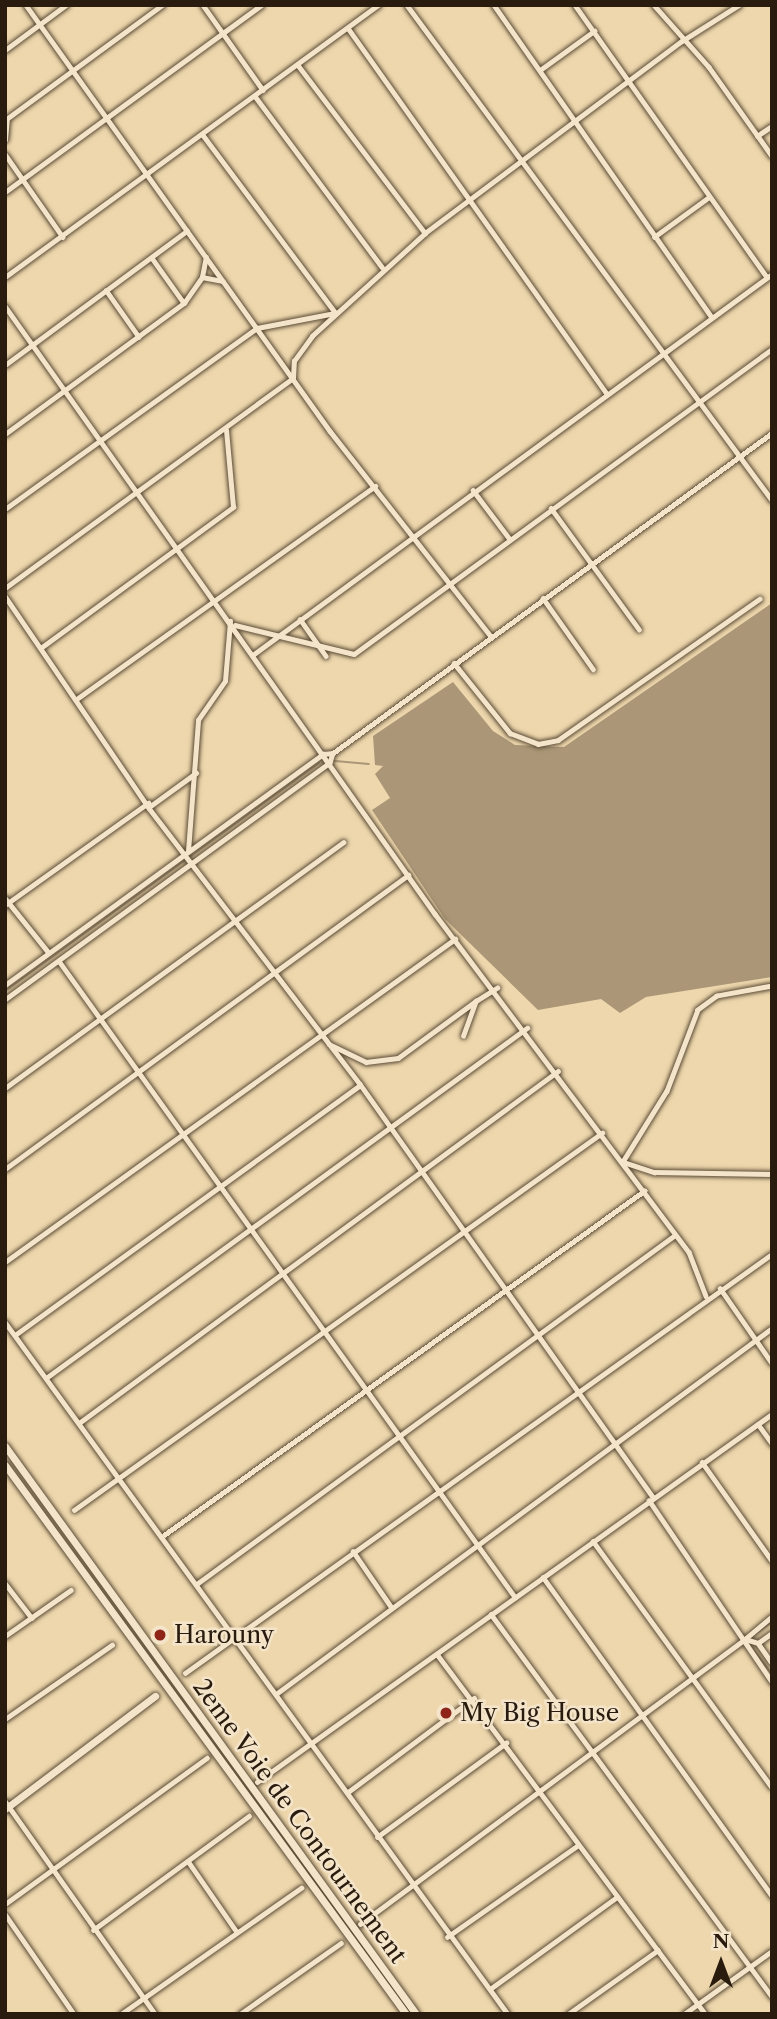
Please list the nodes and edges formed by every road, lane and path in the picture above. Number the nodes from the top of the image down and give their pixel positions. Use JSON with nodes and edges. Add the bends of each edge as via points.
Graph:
{"nodes":[{"id":1,"x":26,"y":5,"type":"edge"},
{"id":2,"x":66,"y":5,"type":"edge"},
{"id":3,"x":162,"y":5,"type":"edge"},
{"id":4,"x":203,"y":5,"type":"edge"},
{"id":5,"x":261,"y":5,"type":"edge"},
{"id":6,"x":379,"y":5,"type":"edge"},
{"id":7,"x":407,"y":5,"type":"edge"},
{"id":8,"x":494,"y":5,"type":"edge"},
{"id":9,"x":575,"y":5,"type":"edge"},
{"id":10,"x":654,"y":5,"type":"edge"},
{"id":11,"x":739,"y":5,"type":"edge"},
{"id":12,"x":40,"y":24,"type":"junction"},
{"id":13,"x":348,"y":28,"type":"junction"},
{"id":14,"x":594,"y":31,"type":"junction"},
{"id":15,"x":222,"y":33,"type":"junction"},
{"id":16,"x":682,"y":41,"type":"junction"},
{"id":17,"x":5,"y":50,"type":"edge"},
{"id":18,"x":298,"y":65,"type":"junction"},
{"id":19,"x":540,"y":70,"type":"junction"},
{"id":20,"x":71,"y":71,"type":"junction"},
{"id":21,"x":630,"y":79,"type":"junction"},
{"id":22,"x":263,"y":90,"type":"junction"},
{"id":23,"x":255,"y":96,"type":"junction"},
{"id":24,"x":108,"y":119,"type":"junction"},
{"id":25,"x":6,"y":120,"type":"edge"},
{"id":26,"x":574,"y":121,"type":"junction"},
{"id":27,"x":772,"y":126,"type":"edge"},
{"id":28,"x":203,"y":136,"type":"junction"},
{"id":29,"x":757,"y":136,"type":"junction"},
{"id":30,"x":5,"y":140,"type":"edge"},
{"id":31,"x":5,"y":154,"type":"edge"},
{"id":32,"x":772,"y":156,"type":"edge"},
{"id":33,"x":521,"y":159,"type":"junction"},
{"id":34,"x":148,"y":176,"type":"junction"},
{"id":35,"x":22,"y":178,"type":"junction"},
{"id":36,"x":5,"y":192,"type":"edge"},
{"id":37,"x":709,"y":197,"type":"junction"},
{"id":38,"x":470,"y":199,"type":"junction"},
{"id":39,"x":187,"y":231,"type":"junction"},
{"id":40,"x":425,"y":233,"type":"junction"},
{"id":41,"x":63,"y":237,"type":"junction"},
{"id":42,"x":654,"y":237,"type":"junction"},
{"id":43,"x":206,"y":256,"type":"junction"},
{"id":44,"x":152,"y":258,"type":"junction"},
{"id":45,"x":382,"y":267,"type":"junction"},
{"id":46,"x":770,"y":276,"type":"edge"},
{"id":47,"x":5,"y":277,"type":"edge"},
{"id":48,"x":202,"y":277,"type":"junction"},
{"id":49,"x":225,"y":281,"type":"junction"},
{"id":50,"x":106,"y":290,"type":"junction"},
{"id":51,"x":184,"y":303,"type":"junction"},
{"id":52,"x":5,"y":306,"type":"edge"},
{"id":53,"x":335,"y":313,"type":"junction"},
{"id":54,"x":713,"y":317,"type":"junction"},
{"id":55,"x":257,"y":328,"type":"junction"},
{"id":56,"x":139,"y":337,"type":"junction"},
{"id":57,"x":32,"y":346,"type":"junction"},
{"id":58,"x":772,"y":349,"type":"edge"},
{"id":59,"x":661,"y":354,"type":"junction"},
{"id":60,"x":5,"y":365,"type":"edge"},
{"id":61,"x":293,"y":378,"type":"junction"},
{"id":62,"x":64,"y":392,"type":"junction"},
{"id":63,"x":606,"y":393,"type":"junction"},
{"id":64,"x":698,"y":404,"type":"junction"},
{"id":65,"x":226,"y":430,"type":"junction"},
{"id":66,"x":772,"y":433,"type":"edge"},
{"id":67,"x":5,"y":434,"type":"edge"},
{"id":68,"x":101,"y":442,"type":"junction"},
{"id":69,"x":739,"y":456,"type":"junction"},
{"id":70,"x":375,"y":486,"type":"junction"},
{"id":71,"x":473,"y":490,"type":"junction"},
{"id":72,"x":138,"y":493,"type":"junction"},
{"id":73,"x":772,"y":500,"type":"edge"},
{"id":74,"x":551,"y":508,"type":"junction"},
{"id":75,"x":5,"y":509,"type":"edge"},
{"id":76,"x":410,"y":536,"type":"junction"},
{"id":77,"x":509,"y":538,"type":"junction"},
{"id":78,"x":178,"y":549,"type":"junction"},
{"id":79,"x":591,"y":564,"type":"junction"},
{"id":80,"x":446,"y":583,"type":"junction"},
{"id":81,"x":5,"y":588,"type":"edge"},
{"id":82,"x":5,"y":596,"type":"edge"},
{"id":83,"x":543,"y":598,"type":"junction"},
{"id":84,"x":759,"y":599,"type":"dead end"},
{"id":85,"x":216,"y":600,"type":"junction"},
{"id":86,"x":300,"y":619,"type":"junction"},
{"id":87,"x":232,"y":623,"type":"junction"},
{"id":88,"x":639,"y":629,"type":"dead end"},
{"id":89,"x":491,"y":636,"type":"junction"},
{"id":90,"x":275,"y":638,"type":"junction"},
{"id":91,"x":315,"y":641,"type":"junction"},
{"id":92,"x":41,"y":647,"type":"junction"},
{"id":93,"x":254,"y":654,"type":"junction"},
{"id":94,"x":326,"y":656,"type":"dead end"},
{"id":95,"x":454,"y":663,"type":"junction"},
{"id":96,"x":593,"y":669,"type":"dead end"},
{"id":97,"x":78,"y":698,"type":"junction"},
{"id":98,"x":333,"y":753,"type":"junction"},
{"id":99,"x":323,"y":754,"type":"junction"},
{"id":100,"x":330,"y":763,"type":"junction"},
{"id":101,"x":197,"y":773,"type":"junction"},
{"id":102,"x":148,"y":805,"type":"junction"},
{"id":103,"x":344,"y":842,"type":"dead end"},
{"id":104,"x":188,"y":852,"type":"junction"},
{"id":105,"x":194,"y":861,"type":"junction"},
{"id":106,"x":408,"y":875,"type":"junction"},
{"id":107,"x":6,"y":902,"type":"edge"},
{"id":108,"x":236,"y":920,"type":"junction"},
{"id":109,"x":455,"y":940,"type":"junction"},
{"id":110,"x":49,"y":953,"type":"junction"},
{"id":111,"x":59,"y":961,"type":"junction"},
{"id":112,"x":275,"y":975,"type":"junction"},
{"id":113,"x":5,"y":985,"type":"edge"},
{"id":114,"x":772,"y":986,"type":"edge"},
{"id":115,"x":497,"y":988,"type":"junction"},
{"id":116,"x":5,"y":1000,"type":"edge"},
{"id":117,"x":477,"y":1001,"type":"junction"},
{"id":118,"x":103,"y":1018,"type":"junction"},
{"id":119,"x":527,"y":1028,"type":"junction"},
{"id":120,"x":319,"y":1032,"type":"junction"},
{"id":121,"x":463,"y":1036,"type":"dead end"},
{"id":122,"x":328,"y":1043,"type":"junction"},
{"id":123,"x":558,"y":1071,"type":"junction"},
{"id":124,"x":139,"y":1073,"type":"junction"},
{"id":125,"x":360,"y":1084,"type":"junction"},
{"id":126,"x":5,"y":1088,"type":"edge"},
{"id":127,"x":390,"y":1127,"type":"junction"},
{"id":128,"x":184,"y":1133,"type":"junction"},
{"id":129,"x":602,"y":1133,"type":"junction"},
{"id":130,"x":623,"y":1162,"type":"junction"},
{"id":131,"x":5,"y":1169,"type":"edge"},
{"id":132,"x":422,"y":1173,"type":"junction"},
{"id":133,"x":772,"y":1174,"type":"edge"},
{"id":134,"x":222,"y":1185,"type":"junction"},
{"id":135,"x":644,"y":1191,"type":"junction"},
{"id":136,"x":252,"y":1229,"type":"junction"},
{"id":137,"x":460,"y":1231,"type":"junction"},
{"id":138,"x":675,"y":1235,"type":"junction"},
{"id":139,"x":772,"y":1254,"type":"edge"},
{"id":140,"x":5,"y":1262,"type":"edge"},
{"id":141,"x":283,"y":1273,"type":"junction"},
{"id":142,"x":720,"y":1288,"type":"junction"},
{"id":143,"x":504,"y":1291,"type":"junction"},
{"id":144,"x":706,"y":1296,"type":"junction"},
{"id":145,"x":5,"y":1322,"type":"edge"},
{"id":146,"x":772,"y":1328,"type":"edge"},
{"id":147,"x":324,"y":1331,"type":"junction"},
{"id":148,"x":15,"y":1335,"type":"junction"},
{"id":149,"x":537,"y":1335,"type":"junction"},
{"id":150,"x":758,"y":1343,"type":"junction"},
{"id":151,"x":772,"y":1363,"type":"edge"},
{"id":152,"x":46,"y":1378,"type":"junction"},
{"id":153,"x":367,"y":1389,"type":"junction"},
{"id":154,"x":576,"y":1391,"type":"junction"},
{"id":155,"x":772,"y":1414,"type":"edge"},
{"id":156,"x":79,"y":1423,"type":"junction"},
{"id":157,"x":758,"y":1424,"type":"junction"},
{"id":158,"x":400,"y":1435,"type":"junction"},
{"id":159,"x":772,"y":1443,"type":"edge"},
{"id":160,"x":616,"y":1444,"type":"junction"},
{"id":161,"x":5,"y":1446,"type":"edge"},
{"id":162,"x":702,"y":1462,"type":"junction"},
{"id":163,"x":5,"y":1465,"type":"edge"},
{"id":164,"x":119,"y":1478,"type":"junction"},
{"id":165,"x":439,"y":1491,"type":"junction"},
{"id":166,"x":651,"y":1499,"type":"junction"},
{"id":167,"x":74,"y":1510,"type":"dead end"},
{"id":168,"x":164,"y":1535,"type":"junction"},
{"id":169,"x":593,"y":1541,"type":"junction"},
{"id":170,"x":479,"y":1544,"type":"junction"},
{"id":171,"x":353,"y":1551,"type":"junction"},
{"id":172,"x":772,"y":1560,"type":"edge"},
{"id":173,"x":543,"y":1577,"type":"junction"},
{"id":174,"x":5,"y":1583,"type":"edge"},
{"id":175,"x":198,"y":1583,"type":"junction"},
{"id":176,"x":71,"y":1590,"type":"dead end"},
{"id":177,"x":515,"y":1597,"type":"junction"},
{"id":178,"x":391,"y":1608,"type":"junction"},
{"id":179,"x":491,"y":1614,"type":"junction"},
{"id":180,"x":772,"y":1616,"type":"edge"},
{"id":181,"x":33,"y":1618,"type":"junction"},
{"id":182,"x":772,"y":1633,"type":"edge"},
{"id":183,"x":5,"y":1636,"type":"edge"},
{"id":184,"x":232,"y":1638,"type":"junction"},
{"id":185,"x":745,"y":1639,"type":"junction"},
{"id":186,"x":758,"y":1643,"type":"junction"},
{"id":187,"x":112,"y":1645,"type":"dead end"},
{"id":188,"x":437,"y":1654,"type":"junction"},
{"id":189,"x":772,"y":1663,"type":"edge"},
{"id":190,"x":185,"y":1674,"type":"dead end"},
{"id":191,"x":694,"y":1680,"type":"junction"},
{"id":192,"x":772,"y":1682,"type":"edge"},
{"id":193,"x":276,"y":1694,"type":"junction"},
{"id":194,"x":155,"y":1696,"type":"dead end"},
{"id":195,"x":474,"y":1698,"type":"junction"},
{"id":196,"x":644,"y":1717,"type":"junction"},
{"id":197,"x":5,"y":1719,"type":"edge"},
{"id":198,"x":506,"y":1743,"type":"junction"},
{"id":199,"x":310,"y":1745,"type":"junction"},
{"id":200,"x":592,"y":1752,"type":"junction"},
{"id":201,"x":207,"y":1758,"type":"dead end"},
{"id":202,"x":257,"y":1782,"type":"dead end"},
{"id":203,"x":772,"y":1787,"type":"edge"},
{"id":204,"x":348,"y":1792,"type":"junction"},
{"id":205,"x":542,"y":1792,"type":"junction"},
{"id":206,"x":7,"y":1805,"type":"edge"},
{"id":207,"x":249,"y":1816,"type":"dead end"},
{"id":208,"x":377,"y":1836,"type":"junction"},
{"id":209,"x":577,"y":1846,"type":"junction"},
{"id":210,"x":188,"y":1861,"type":"junction"},
{"id":211,"x":51,"y":1869,"type":"junction"},
{"id":212,"x":412,"y":1883,"type":"junction"},
{"id":213,"x":301,"y":1888,"type":"dead end"},
{"id":214,"x":772,"y":1896,"type":"edge"},
{"id":215,"x":617,"y":1897,"type":"junction"},
{"id":216,"x":5,"y":1904,"type":"edge"},
{"id":217,"x":5,"y":1914,"type":"edge"},
{"id":218,"x":359,"y":1923,"type":"dead end"},
{"id":219,"x":93,"y":1930,"type":"junction"},
{"id":220,"x":237,"y":1932,"type":"junction"},
{"id":221,"x":447,"y":1937,"type":"junction"},
{"id":222,"x":341,"y":1942,"type":"dead end"},
{"id":223,"x":658,"y":1950,"type":"junction"},
{"id":224,"x":772,"y":1951,"type":"edge"},
{"id":225,"x":749,"y":1966,"type":"junction"},
{"id":226,"x":490,"y":1989,"type":"junction"},
{"id":227,"x":772,"y":1997,"type":"edge"},
{"id":228,"x":144,"y":1998,"type":"junction"},
{"id":229,"x":698,"y":2004,"type":"junction"},
{"id":230,"x":74,"y":2014,"type":"edge"},
{"id":231,"x":121,"y":2014,"type":"edge"},
{"id":232,"x":155,"y":2014,"type":"edge"},
{"id":233,"x":240,"y":2014,"type":"edge"},
{"id":234,"x":406,"y":2014,"type":"edge"},
{"id":235,"x":416,"y":2014,"type":"edge"},
{"id":236,"x":508,"y":2014,"type":"edge"},
{"id":237,"x":568,"y":2014,"type":"edge"},
{"id":238,"x":684,"y":2014,"type":"edge"},
{"id":239,"x":705,"y":2014,"type":"edge"}],
"edges":[{"from":1,"to":12,"type":"street"},
{"from":2,"to":12,"type":"street"},
{"from":3,"to":20,"type":"street"},
{"from":4,"to":15,"type":"street"},
{"from":5,"to":15,"type":"street"},
{"from":6,"to":13,"type":"street"},
{"from":7,"to":33,"type":"street"},
{"from":8,"to":19,"type":"street"},
{"from":9,"to":14,"type":"street"},
{"from":10,"to":16,"type":"street"},
{"from":11,"to":16,"type":"street"},
{"from":12,"to":17,"type":"street"},
{"from":12,"to":20,"type":"street"},
{"from":13,"to":18,"type":"street"},
{"from":13,"to":38,"type":"street"},
{"from":14,"to":19,"type":"street"},
{"from":14,"to":21,"type":"street"},
{"from":15,"to":22,"type":"street"},
{"from":15,"to":24,"type":"street"},
{"from":16,"to":21,"type":"street"},
{"from":16,"to":29,"type":"street","via":[[709,67]]},
{"from":18,"to":22,"type":"street"},
{"from":18,"to":40,"type":"street"},
{"from":19,"to":26,"type":"street"},
{"from":20,"to":24,"type":"street"},
{"from":20,"to":25,"type":"street"},
{"from":21,"to":26,"type":"street"},
{"from":21,"to":37,"type":"street"},
{"from":22,"to":23,"type":"street"},
{"from":23,"to":28,"type":"street"},
{"from":23,"to":45,"type":"street"},
{"from":24,"to":34,"type":"street"},
{"from":24,"to":35,"type":"street"},
{"from":25,"to":30,"type":"street"},
{"from":26,"to":33,"type":"street"},
{"from":26,"to":42,"type":"street"},
{"from":27,"to":29,"type":"street"},
{"from":28,"to":34,"type":"street"},
{"from":28,"to":53,"type":"street"},
{"from":29,"to":32,"type":"street"},
{"from":31,"to":35,"type":"street"},
{"from":33,"to":38,"type":"street"},
{"from":33,"to":59,"type":"street"},
{"from":34,"to":39,"type":"street"},
{"from":34,"to":41,"type":"street"},
{"from":35,"to":36,"type":"street"},
{"from":35,"to":41,"type":"street"},
{"from":37,"to":42,"type":"street"},
{"from":37,"to":46,"type":"street"},
{"from":38,"to":40,"type":"street"},
{"from":38,"to":63,"type":"street"},
{"from":39,"to":43,"type":"street"},
{"from":39,"to":44,"type":"street"},
{"from":40,"to":45,"type":"street"},
{"from":41,"to":47,"type":"street"},
{"from":42,"to":54,"type":"street"},
{"from":43,"to":48,"type":"street"},
{"from":43,"to":49,"type":"street"},
{"from":44,"to":50,"type":"street"},
{"from":44,"to":51,"type":"street"},
{"from":45,"to":53,"type":"street"},
{"from":46,"to":54,"type":"street"},
{"from":48,"to":49,"type":"street"},
{"from":48,"to":51,"type":"street"},
{"from":49,"to":55,"type":"street"},
{"from":50,"to":56,"type":"street"},
{"from":50,"to":57,"type":"street"},
{"from":51,"to":56,"type":"street"},
{"from":52,"to":57,"type":"street"},
{"from":53,"to":55,"type":"street"},
{"from":53,"to":61,"type":"street","via":[[294,361]]},
{"from":54,"to":59,"type":"street"},
{"from":55,"to":61,"type":"street"},
{"from":55,"to":68,"type":"street"},
{"from":56,"to":62,"type":"street"},
{"from":57,"to":60,"type":"street"},
{"from":57,"to":62,"type":"street"},
{"from":58,"to":64,"type":"street"},
{"from":59,"to":63,"type":"street"},
{"from":59,"to":64,"type":"street"},
{"from":61,"to":65,"type":"street"},
{"from":61,"to":70,"type":"street"},
{"from":62,"to":67,"type":"street"},
{"from":62,"to":68,"type":"street"},
{"from":63,"to":71,"type":"street"},
{"from":64,"to":69,"type":"street"},
{"from":64,"to":74,"type":"street"},
{"from":65,"to":72,"type":"street"},
{"from":65,"to":78,"type":"street","via":[[233,508]]},
{"from":66,"to":69,"type":"street"},
{"from":68,"to":72,"type":"street"},
{"from":68,"to":75,"type":"street"},
{"from":69,"to":73,"type":"street"},
{"from":69,"to":79,"type":"street"},
{"from":70,"to":76,"type":"street"},
{"from":70,"to":85,"type":"street"},
{"from":71,"to":76,"type":"street"},
{"from":71,"to":77,"type":"street"},
{"from":72,"to":78,"type":"street"},
{"from":72,"to":81,"type":"street"},
{"from":74,"to":77,"type":"street"},
{"from":74,"to":79,"type":"street"},
{"from":76,"to":80,"type":"street"},
{"from":76,"to":86,"type":"street"},
{"from":77,"to":80,"type":"street"},
{"from":78,"to":85,"type":"street"},
{"from":78,"to":92,"type":"street"},
{"from":79,"to":83,"type":"street"},
{"from":79,"to":88,"type":"street"},
{"from":80,"to":89,"type":"street"},
{"from":80,"to":91,"type":"street","via":[[354,654],[343,656]]},
{"from":82,"to":92,"type":"street"},
{"from":83,"to":89,"type":"street"},
{"from":83,"to":96,"type":"street"},
{"from":84,"to":95,"type":"street","via":[[558,740],[538,744],[510,733]]},
{"from":85,"to":87,"type":"street"},
{"from":85,"to":97,"type":"street"},
{"from":86,"to":90,"type":"street"},
{"from":86,"to":91,"type":"street"},
{"from":87,"to":90,"type":"street"},
{"from":87,"to":93,"type":"street"},
{"from":87,"to":101,"type":"street","via":[[225,681],[198,720]]},
{"from":89,"to":95,"type":"street"},
{"from":90,"to":91,"type":"street"},
{"from":90,"to":93,"type":"street"},
{"from":91,"to":94,"type":"street"},
{"from":92,"to":97,"type":"street"},
{"from":93,"to":99,"type":"street"},
{"from":95,"to":98,"type":"street"},
{"from":97,"to":102,"type":"street"},
{"from":98,"to":99,"type":"street"},
{"from":98,"to":100,"type":"street"},
{"from":99,"to":100,"type":"street"},
{"from":99,"to":104,"type":"street"},
{"from":100,"to":105,"type":"street"},
{"from":100,"to":106,"type":"street"},
{"from":101,"to":102,"type":"street"},
{"from":101,"to":104,"type":"street"},
{"from":102,"to":104,"type":"street"},
{"from":102,"to":107,"type":"street"},
{"from":103,"to":108,"type":"street"},
{"from":104,"to":105,"type":"street"},
{"from":104,"to":110,"type":"street"},
{"from":105,"to":108,"type":"street"},
{"from":105,"to":111,"type":"street"},
{"from":106,"to":109,"type":"street"},
{"from":106,"to":112,"type":"street"},
{"from":107,"to":110,"type":"street"},
{"from":108,"to":112,"type":"street"},
{"from":108,"to":118,"type":"street"},
{"from":109,"to":115,"type":"street"},
{"from":109,"to":120,"type":"street"},
{"from":110,"to":113,"type":"street"},
{"from":111,"to":116,"type":"street"},
{"from":111,"to":118,"type":"street"},
{"from":112,"to":120,"type":"street"},
{"from":112,"to":124,"type":"street"},
{"from":114,"to":130,"type":"street","via":[[717,996],[698,1010],[667,1091]]},
{"from":115,"to":117,"type":"street"},
{"from":115,"to":119,"type":"street"},
{"from":117,"to":121,"type":"street"},
{"from":117,"to":122,"type":"street","via":[[398,1058],[366,1062]]},
{"from":118,"to":124,"type":"street"},
{"from":118,"to":126,"type":"street"},
{"from":119,"to":123,"type":"street"},
{"from":119,"to":127,"type":"street"},
{"from":120,"to":122,"type":"street"},
{"from":120,"to":128,"type":"street"},
{"from":122,"to":125,"type":"street"},
{"from":123,"to":129,"type":"street"},
{"from":123,"to":132,"type":"street"},
{"from":124,"to":128,"type":"street"},
{"from":124,"to":131,"type":"street"},
{"from":125,"to":127,"type":"street"},
{"from":125,"to":134,"type":"street"},
{"from":127,"to":132,"type":"street"},
{"from":127,"to":136,"type":"street"},
{"from":128,"to":134,"type":"street"},
{"from":128,"to":140,"type":"street"},
{"from":129,"to":130,"type":"street"},
{"from":129,"to":137,"type":"street"},
{"from":130,"to":133,"type":"street","via":[[654,1172]]},
{"from":130,"to":135,"type":"street"},
{"from":132,"to":137,"type":"street"},
{"from":132,"to":141,"type":"street"},
{"from":134,"to":136,"type":"street"},
{"from":134,"to":148,"type":"street"},
{"from":135,"to":138,"type":"street"},
{"from":135,"to":143,"type":"street"},
{"from":136,"to":141,"type":"street"},
{"from":136,"to":152,"type":"street"},
{"from":137,"to":143,"type":"street"},
{"from":137,"to":147,"type":"street"},
{"from":138,"to":144,"type":"street"},
{"from":138,"to":149,"type":"street"},
{"from":139,"to":142,"type":"street"},
{"from":141,"to":147,"type":"street"},
{"from":141,"to":156,"type":"street"},
{"from":142,"to":144,"type":"street"},
{"from":142,"to":150,"type":"street"},
{"from":143,"to":149,"type":"street"},
{"from":143,"to":153,"type":"street"},
{"from":144,"to":154,"type":"street"},
{"from":145,"to":148,"type":"street"},
{"from":146,"to":150,"type":"street"},
{"from":147,"to":153,"type":"street"},
{"from":147,"to":164,"type":"street"},
{"from":148,"to":152,"type":"street"},
{"from":149,"to":154,"type":"street"},
{"from":149,"to":158,"type":"street"},
{"from":150,"to":151,"type":"street"},
{"from":150,"to":160,"type":"street"},
{"from":152,"to":156,"type":"street"},
{"from":153,"to":158,"type":"street"},
{"from":153,"to":168,"type":"street"},
{"from":154,"to":160,"type":"street"},
{"from":154,"to":165,"type":"street"},
{"from":155,"to":157,"type":"street"},
{"from":156,"to":164,"type":"street"},
{"from":157,"to":159,"type":"street"},
{"from":157,"to":162,"type":"street"},
{"from":158,"to":165,"type":"street"},
{"from":158,"to":175,"type":"street"},
{"from":160,"to":166,"type":"street"},
{"from":160,"to":170,"type":"street"},
{"from":161,"to":235,"type":"main road","name":"2eme Voie de Contournement"},
{"from":162,"to":166,"type":"street"},
{"from":162,"to":172,"type":"street"},
{"from":163,"to":234,"type":"main road"},
{"from":164,"to":167,"type":"street"},
{"from":164,"to":168,"type":"street"},
{"from":165,"to":170,"type":"street"},
{"from":165,"to":171,"type":"street"},
{"from":166,"to":169,"type":"street"},
{"from":166,"to":185,"type":"street"},
{"from":168,"to":175,"type":"street"},
{"from":169,"to":173,"type":"street"},
{"from":169,"to":191,"type":"street"},
{"from":170,"to":177,"type":"street"},
{"from":170,"to":178,"type":"street"},
{"from":171,"to":178,"type":"street"},
{"from":171,"to":184,"type":"street"},
{"from":173,"to":177,"type":"street"},
{"from":173,"to":196,"type":"street"},
{"from":174,"to":181,"type":"street"},
{"from":175,"to":184,"type":"street"},
{"from":176,"to":181,"type":"street"},
{"from":177,"to":179,"type":"street"},
{"from":178,"to":193,"type":"street"},
{"from":179,"to":188,"type":"street"},
{"from":179,"to":200,"type":"street"},
{"from":180,"to":185,"type":"street"},
{"from":181,"to":183,"type":"street"},
{"from":182,"to":186,"type":"street"},
{"from":184,"to":190,"type":"street"},
{"from":184,"to":193,"type":"street"},
{"from":185,"to":186,"type":"street"},
{"from":185,"to":191,"type":"street"},
{"from":185,"to":192,"type":"street"},
{"from":186,"to":189,"type":"street"},
{"from":187,"to":197,"type":"street"},
{"from":188,"to":195,"type":"street"},
{"from":188,"to":199,"type":"street"},
{"from":191,"to":196,"type":"street"},
{"from":191,"to":203,"type":"street"},
{"from":193,"to":199,"type":"street"},
{"from":194,"to":206,"type":"main road"},
{"from":195,"to":198,"type":"street"},
{"from":195,"to":204,"type":"street"},
{"from":196,"to":200,"type":"street"},
{"from":196,"to":214,"type":"street"},
{"from":198,"to":205,"type":"street"},
{"from":198,"to":208,"type":"street"},
{"from":199,"to":202,"type":"street"},
{"from":199,"to":204,"type":"street"},
{"from":200,"to":205,"type":"street"},
{"from":200,"to":225,"type":"street"},
{"from":201,"to":211,"type":"street"},
{"from":204,"to":208,"type":"street"},
{"from":205,"to":209,"type":"street"},
{"from":205,"to":212,"type":"street"},
{"from":206,"to":211,"type":"street"},
{"from":207,"to":210,"type":"street"},
{"from":208,"to":212,"type":"street"},
{"from":209,"to":215,"type":"street"},
{"from":209,"to":221,"type":"street"},
{"from":210,"to":219,"type":"street"},
{"from":210,"to":220,"type":"street"},
{"from":211,"to":216,"type":"street"},
{"from":211,"to":219,"type":"street"},
{"from":212,"to":218,"type":"street"},
{"from":212,"to":221,"type":"street"},
{"from":213,"to":220,"type":"street"},
{"from":215,"to":223,"type":"street"},
{"from":215,"to":226,"type":"street"},
{"from":217,"to":230,"type":"street"},
{"from":219,"to":228,"type":"street"},
{"from":220,"to":228,"type":"street"},
{"from":221,"to":226,"type":"street"},
{"from":222,"to":233,"type":"street"},
{"from":223,"to":229,"type":"street"},
{"from":223,"to":237,"type":"street"},
{"from":224,"to":225,"type":"street"},
{"from":225,"to":227,"type":"street"},
{"from":225,"to":229,"type":"street"},
{"from":226,"to":236,"type":"street"},
{"from":228,"to":231,"type":"street"},
{"from":228,"to":232,"type":"street"},
{"from":229,"to":238,"type":"street"},
{"from":229,"to":239,"type":"street"}]}
